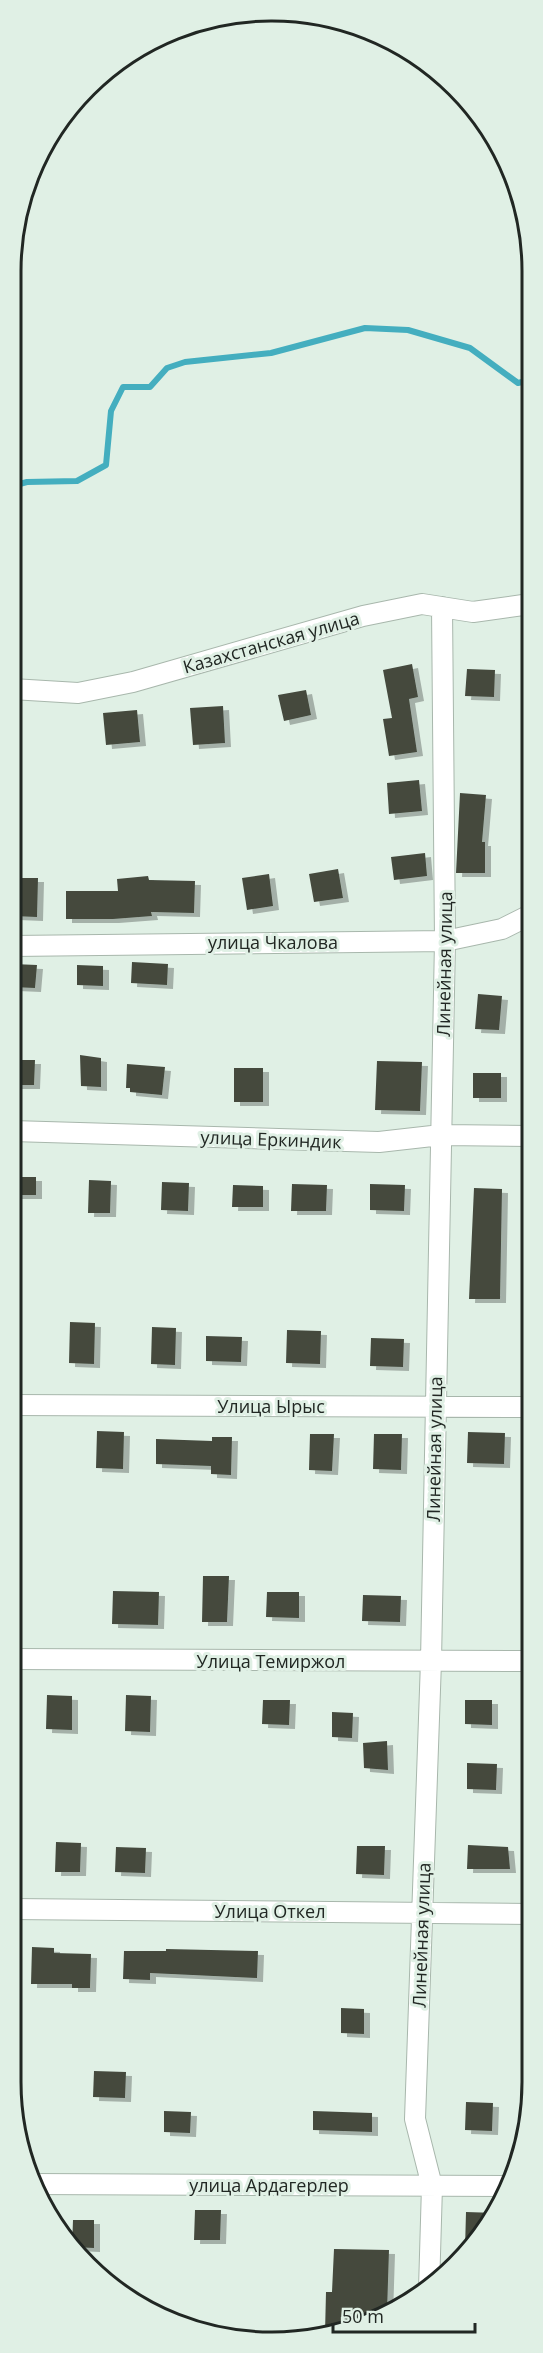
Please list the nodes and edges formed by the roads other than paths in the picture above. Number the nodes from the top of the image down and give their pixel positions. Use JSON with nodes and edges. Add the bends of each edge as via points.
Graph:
{"nodes":[{"id":1,"x":522,"y":605,"type":"edge"},
{"id":2,"x":442,"y":608,"type":"junction"},
{"id":3,"x":21,"y":690,"type":"edge"},
{"id":4,"x":522,"y":919,"type":"edge"},
{"id":5,"x":445,"y":941,"type":"junction"},
{"id":6,"x":21,"y":946,"type":"edge"},
{"id":7,"x":21,"y":1131,"type":"edge"},
{"id":8,"x":441,"y":1135,"type":"junction"},
{"id":9,"x":522,"y":1136,"type":"edge"},
{"id":10,"x":21,"y":1405,"type":"edge"},
{"id":11,"x":435,"y":1407,"type":"junction"},
{"id":12,"x":522,"y":1407,"type":"edge"},
{"id":13,"x":21,"y":1659,"type":"edge"},
{"id":14,"x":431,"y":1661,"type":"junction"},
{"id":15,"x":522,"y":1661,"type":"edge"},
{"id":16,"x":21,"y":1910,"type":"edge"},
{"id":17,"x":421,"y":1913,"type":"junction"},
{"id":18,"x":522,"y":1914,"type":"edge"},
{"id":19,"x":43,"y":2184,"type":"edge"},
{"id":20,"x":432,"y":2186,"type":"junction"},
{"id":21,"x":499,"y":2186,"type":"edge"},
{"id":22,"x":429,"y":2276,"type":"edge"}],
"edges":[{"from":1,"to":2,"type":"street","name":"Казахстанская улица","via":[[473,612]]},
{"from":2,"to":3,"type":"street","name":"Казахстанская улица","via":[[423,604],[363,616],[133,682],[78,693]]},
{"from":2,"to":5,"type":"street","name":"Линейная улица"},
{"from":4,"to":5,"type":"street","name":"улица Чкалова","via":[[502,929]]},
{"from":5,"to":6,"type":"street","name":"улица Чкалова"},
{"from":5,"to":8,"type":"street","name":"Линейная улица"},
{"from":7,"to":8,"type":"street","name":"улица Еркиндик","via":[[379,1142]]},
{"from":8,"to":9,"type":"street","name":"улица Еркиндик"},
{"from":8,"to":11,"type":"street","name":"Линейная улица"},
{"from":10,"to":11,"type":"street","name":"Улица Ырыс"},
{"from":11,"to":12,"type":"street","name":"Улица Ырыс"},
{"from":11,"to":14,"type":"street","name":"Линейная улица"},
{"from":13,"to":14,"type":"street","name":"Улица Темиржол"},
{"from":14,"to":15,"type":"street","name":"Улица Темиржол"},
{"from":14,"to":17,"type":"street","name":"Линейная улица"},
{"from":16,"to":17,"type":"street","name":"Улица Откел"},
{"from":17,"to":18,"type":"street","name":"Улица Откел"},
{"from":17,"to":20,"type":"street","name":"Линейная улица","via":[[415,2119]]},
{"from":19,"to":20,"type":"street","name":"улица Ардагерлер"},
{"from":20,"to":21,"type":"street","name":"улица Ардагерлер"},
{"from":20,"to":22,"type":"street","name":"Линейная улица"}]}
